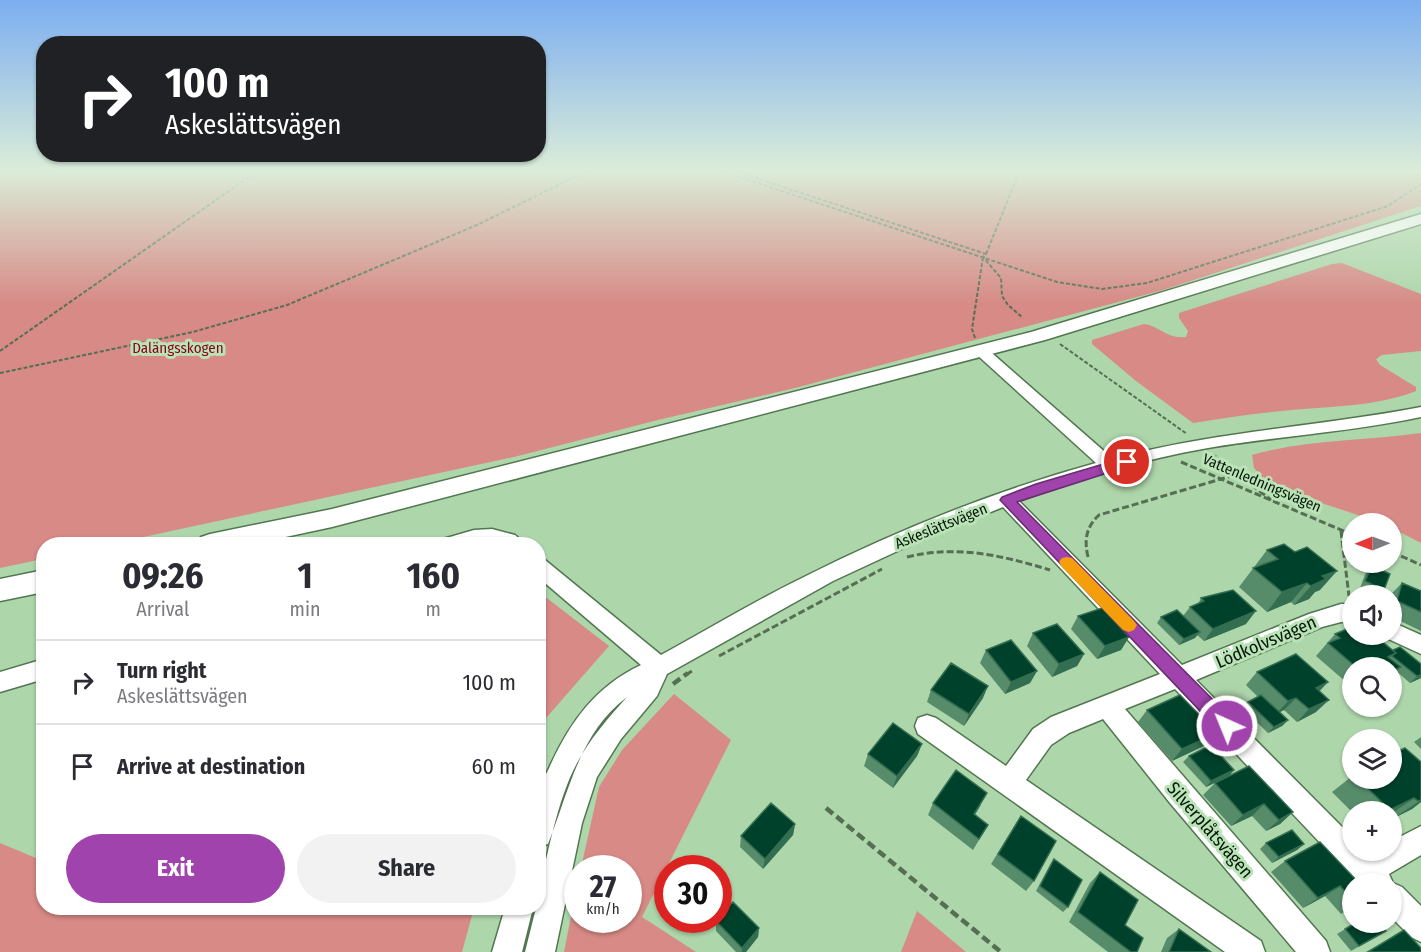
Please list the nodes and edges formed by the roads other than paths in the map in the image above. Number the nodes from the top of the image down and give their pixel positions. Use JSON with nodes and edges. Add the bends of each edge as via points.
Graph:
{"nodes":[{"id":1,"x":1421,"y":219,"type":"edge"},
{"id":2,"x":980,"y":350,"type":"junction"},
{"id":3,"x":1421,"y":412,"type":"edge"},
{"id":4,"x":1110,"y":466,"type":"junction"},
{"id":5,"x":1007,"y":500,"type":"junction"},
{"id":6,"x":243,"y":537,"type":"edge"},
{"id":7,"x":546,"y":572,"type":"edge"},
{"id":8,"x":36,"y":583,"type":"edge"},
{"id":9,"x":0,"y":590,"type":"edge"},
{"id":10,"x":1342,"y":614,"type":"edge"},
{"id":11,"x":1402,"y":636,"type":"edge"},
{"id":12,"x":1421,"y":645,"type":"edge"},
{"id":13,"x":36,"y":671,"type":"edge"},
{"id":14,"x":1180,"y":678,"type":"junction"},
{"id":15,"x":662,"y":679,"type":"junction"},
{"id":16,"x":0,"y":682,"type":"edge"},
{"id":17,"x":1107,"y":706,"type":"junction"},
{"id":18,"x":927,"y":726,"type":"dead end"},
{"id":19,"x":1009,"y":783,"type":"junction"},
{"id":20,"x":546,"y":809,"type":"edge"},
{"id":21,"x":1421,"y":840,"type":"edge"},
{"id":22,"x":1369,"y":873,"type":"edge"},
{"id":23,"x":1378,"y":873,"type":"edge"},
{"id":24,"x":1402,"y":907,"type":"edge"},
{"id":25,"x":517,"y":915,"type":"edge"},
{"id":26,"x":1421,"y":927,"type":"edge"},
{"id":27,"x":507,"y":952,"type":"edge"},
{"id":28,"x":540,"y":952,"type":"edge"},
{"id":29,"x":1250,"y":952,"type":"edge"},
{"id":30,"x":1315,"y":952,"type":"edge"}],
"edges":[{"from":1,"to":2,"type":"main road","via":[[1050,333]]},
{"from":2,"to":4,"type":"street"},
{"from":2,"to":6,"type":"main road","via":[[333,518]]},
{"from":3,"to":4,"type":"street","name":"Askeslättsvägen","via":[[1201,444]]},
{"from":4,"to":5,"type":"street","name":"Askeslättsvägen"},
{"from":5,"to":14,"type":"street","via":[[1083,564]]},
{"from":5,"to":15,"type":"street","name":"Askeslättsvägen","via":[[825,576]]},
{"from":7,"to":15,"type":"street"},
{"from":8,"to":9,"type":"main road"},
{"from":10,"to":14,"type":"street","name":"Lödkolvsvägen","via":[[1332,614]]},
{"from":11,"to":12,"type":"street"},
{"from":13,"to":16,"type":"street"},
{"from":14,"to":17,"type":"street"},
{"from":14,"to":22,"type":"street"},
{"from":15,"to":20,"type":"street","name":"Askeslättsvägen","via":[[636,675],[594,712],[568,753]]},
{"from":15,"to":28,"type":"street","via":[[612,731],[586,772],[569,823]]},
{"from":17,"to":19,"type":"street","via":[[1050,730]]},
{"from":17,"to":30,"type":"street","name":"Silverplåtsvägen"},
{"from":18,"to":19,"type":"street"},
{"from":19,"to":29,"type":"street"},
{"from":21,"to":23,"type":"street"},
{"from":24,"to":26,"type":"street"},
{"from":25,"to":27,"type":"street"}]}
